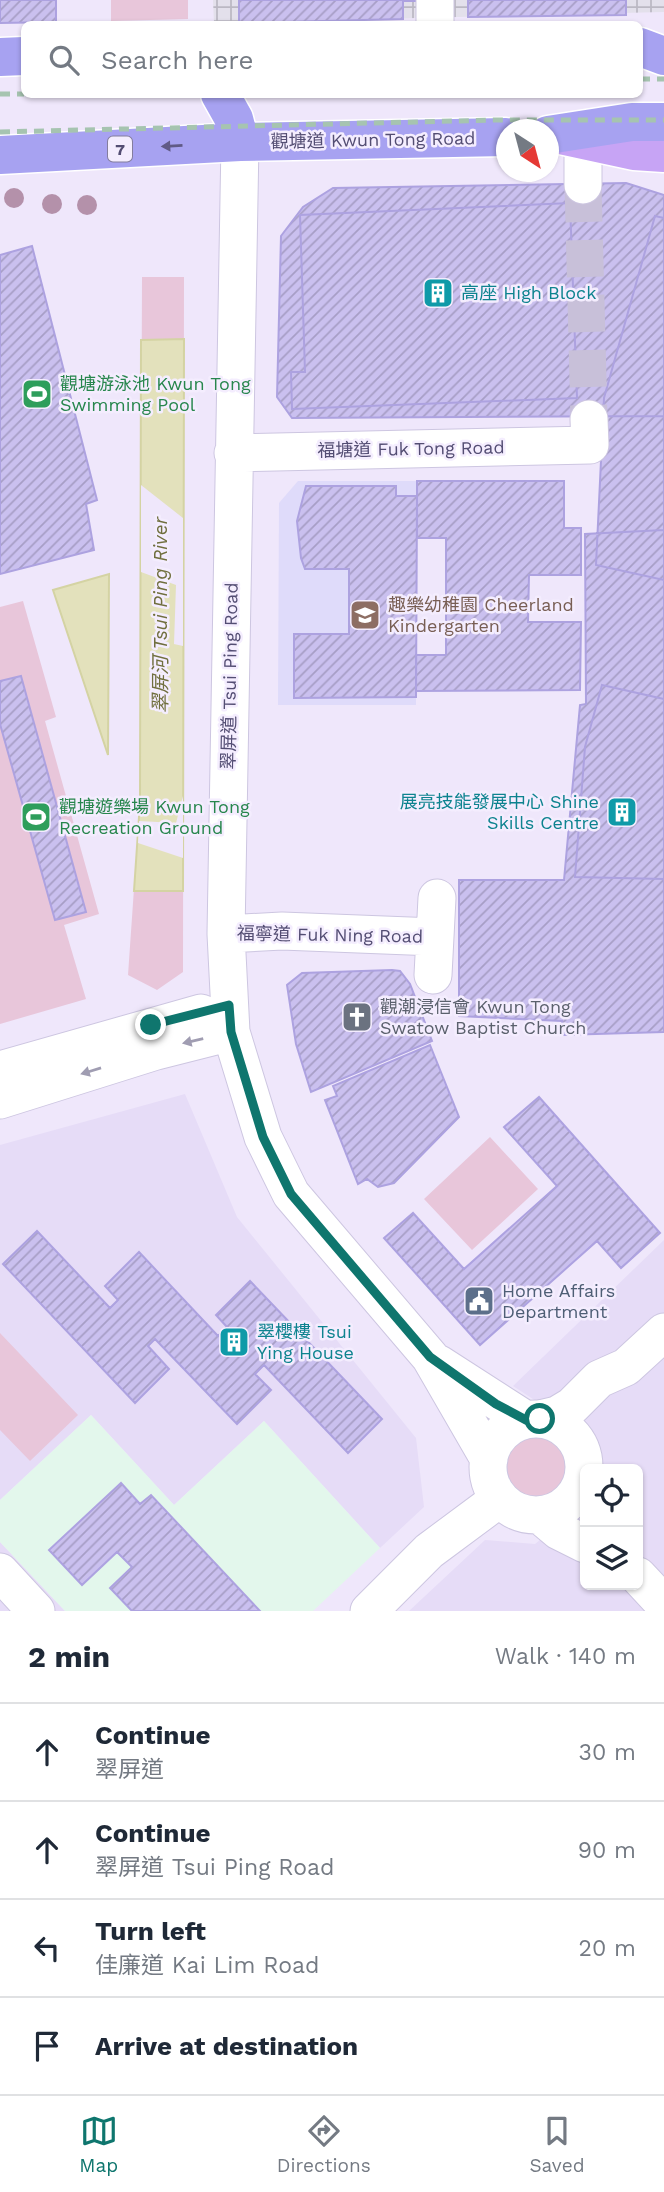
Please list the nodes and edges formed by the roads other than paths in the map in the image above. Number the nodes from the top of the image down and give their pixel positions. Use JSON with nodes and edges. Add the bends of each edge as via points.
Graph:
{"nodes":[{"id":1,"x":435,"y":0,"type":"edge"},
{"id":2,"x":435,"y":21,"type":"edge"},
{"id":3,"x":664,"y":41,"type":"edge"},
{"id":4,"x":643,"y":45,"type":"edge"},
{"id":5,"x":643,"y":48,"type":"edge"},
{"id":6,"x":21,"y":56,"type":"edge"},
{"id":7,"x":664,"y":56,"type":"edge"},
{"id":8,"x":0,"y":57,"type":"edge"},
{"id":9,"x":222,"y":98,"type":"edge"},
{"id":10,"x":664,"y":122,"type":"edge"},
{"id":11,"x":496,"y":137,"type":"edge"},
{"id":12,"x":564,"y":137,"type":"edge"},
{"id":13,"x":240,"y":142,"type":"junction"},
{"id":14,"x":664,"y":153,"type":"edge"},
{"id":15,"x":0,"y":155,"type":"edge"},
{"id":16,"x":583,"y":185,"type":"tunnel mouth"},
{"id":17,"x":590,"y":432,"type":"dead end"},
{"id":18,"x":233,"y":453,"type":"junction"},
{"id":19,"x":437,"y":898,"type":"dead end"},
{"id":20,"x":226,"y":934,"type":"junction"},
{"id":21,"x":435,"y":937,"type":"junction"},
{"id":22,"x":433,"y":975,"type":"dead end"},
{"id":23,"x":230,"y":1019,"type":"junction"},
{"id":24,"x":0,"y":1070,"type":"edge"},
{"id":25,"x":0,"y":1100,"type":"edge"},
{"id":26,"x":664,"y":1332,"type":"edge"},
{"id":27,"x":430,"y":1357,"type":"junction"},
{"id":28,"x":626,"y":1367,"type":"junction"},
{"id":29,"x":533,"y":1420,"type":"junction"},
{"id":30,"x":489,"y":1459,"type":"junction"},
{"id":31,"x":582,"y":1464,"type":"edge"},
{"id":32,"x":580,"y":1465,"type":"edge"},
{"id":33,"x":580,"y":1478,"type":"edge"},
{"id":34,"x":499,"y":1499,"type":"junction"},
{"id":35,"x":540,"y":1515,"type":"junction"},
{"id":36,"x":580,"y":1542,"type":"edge"},
{"id":37,"x":0,"y":1572,"type":"edge"},
{"id":38,"x":643,"y":1581,"type":"edge"},
{"id":39,"x":664,"y":1604,"type":"edge"},
{"id":40,"x":35,"y":1611,"type":"edge"},
{"id":41,"x":369,"y":1611,"type":"edge"}],
"edges":[{"from":1,"to":2,"type":"street"},
{"from":3,"to":4,"type":"main road"},
{"from":5,"to":7,"type":"highway"},
{"from":6,"to":8,"type":"highway"},
{"from":9,"to":13,"type":"highway"},
{"from":10,"to":12,"type":"highway","via":[[632,122]]},
{"from":11,"to":13,"type":"highway","name":"觀塘道 Kwun Tong Road","number":"7"},
{"from":12,"to":14,"type":"main road"},
{"from":12,"to":16,"type":"street"},
{"from":13,"to":15,"type":"highway","number":"7","one_way":true},
{"from":13,"to":18,"type":"street","name":"翠屏道 Tsui Ping Road"},
{"from":17,"to":18,"type":"street","name":"福塘道 Fuk Tong Road"},
{"from":18,"to":20,"type":"street","name":"翠屏道 Tsui Ping Road"},
{"from":19,"to":21,"type":"street","name":"福寧道 Fuk Ning Road"},
{"from":20,"to":21,"type":"street","name":"福寧道 Fuk Ning Road","via":[[282,931]]},
{"from":20,"to":23,"type":"street","name":"翠屏道 Tsui Ping Road"},
{"from":21,"to":22,"type":"street","name":"福寧道 Fuk Ning Road"},
{"from":23,"to":24,"type":"street"},
{"from":23,"to":25,"type":"street","one_way":true,"via":[[156,1051]]},
{"from":23,"to":27,"type":"street","name":"翠屏道 Tsui Ping Road","via":[[263,1137],[291,1194]]},
{"from":26,"to":28,"type":"street"},
{"from":27,"to":29,"type":"street","via":[[496,1404]]},
{"from":27,"to":30,"type":"street"},
{"from":28,"to":29,"type":"street","via":[[599,1379],[557,1415]]},
{"from":28,"to":31,"type":"street","via":[[613,1395],[580,1432]]},
{"from":29,"to":30,"type":"street","via":[[502,1434]]},
{"from":29,"to":32,"type":"street","via":[[565,1429]]},
{"from":30,"to":34,"type":"street","via":[[492,1487]]},
{"from":33,"to":35,"type":"street","via":[[568,1504]]},
{"from":34,"to":35,"type":"street","via":[[525,1514]]},
{"from":34,"to":41,"type":"street","via":[[429,1551]]},
{"from":35,"to":36,"type":"street"},
{"from":37,"to":40,"type":"street"},
{"from":38,"to":39,"type":"street"}]}
